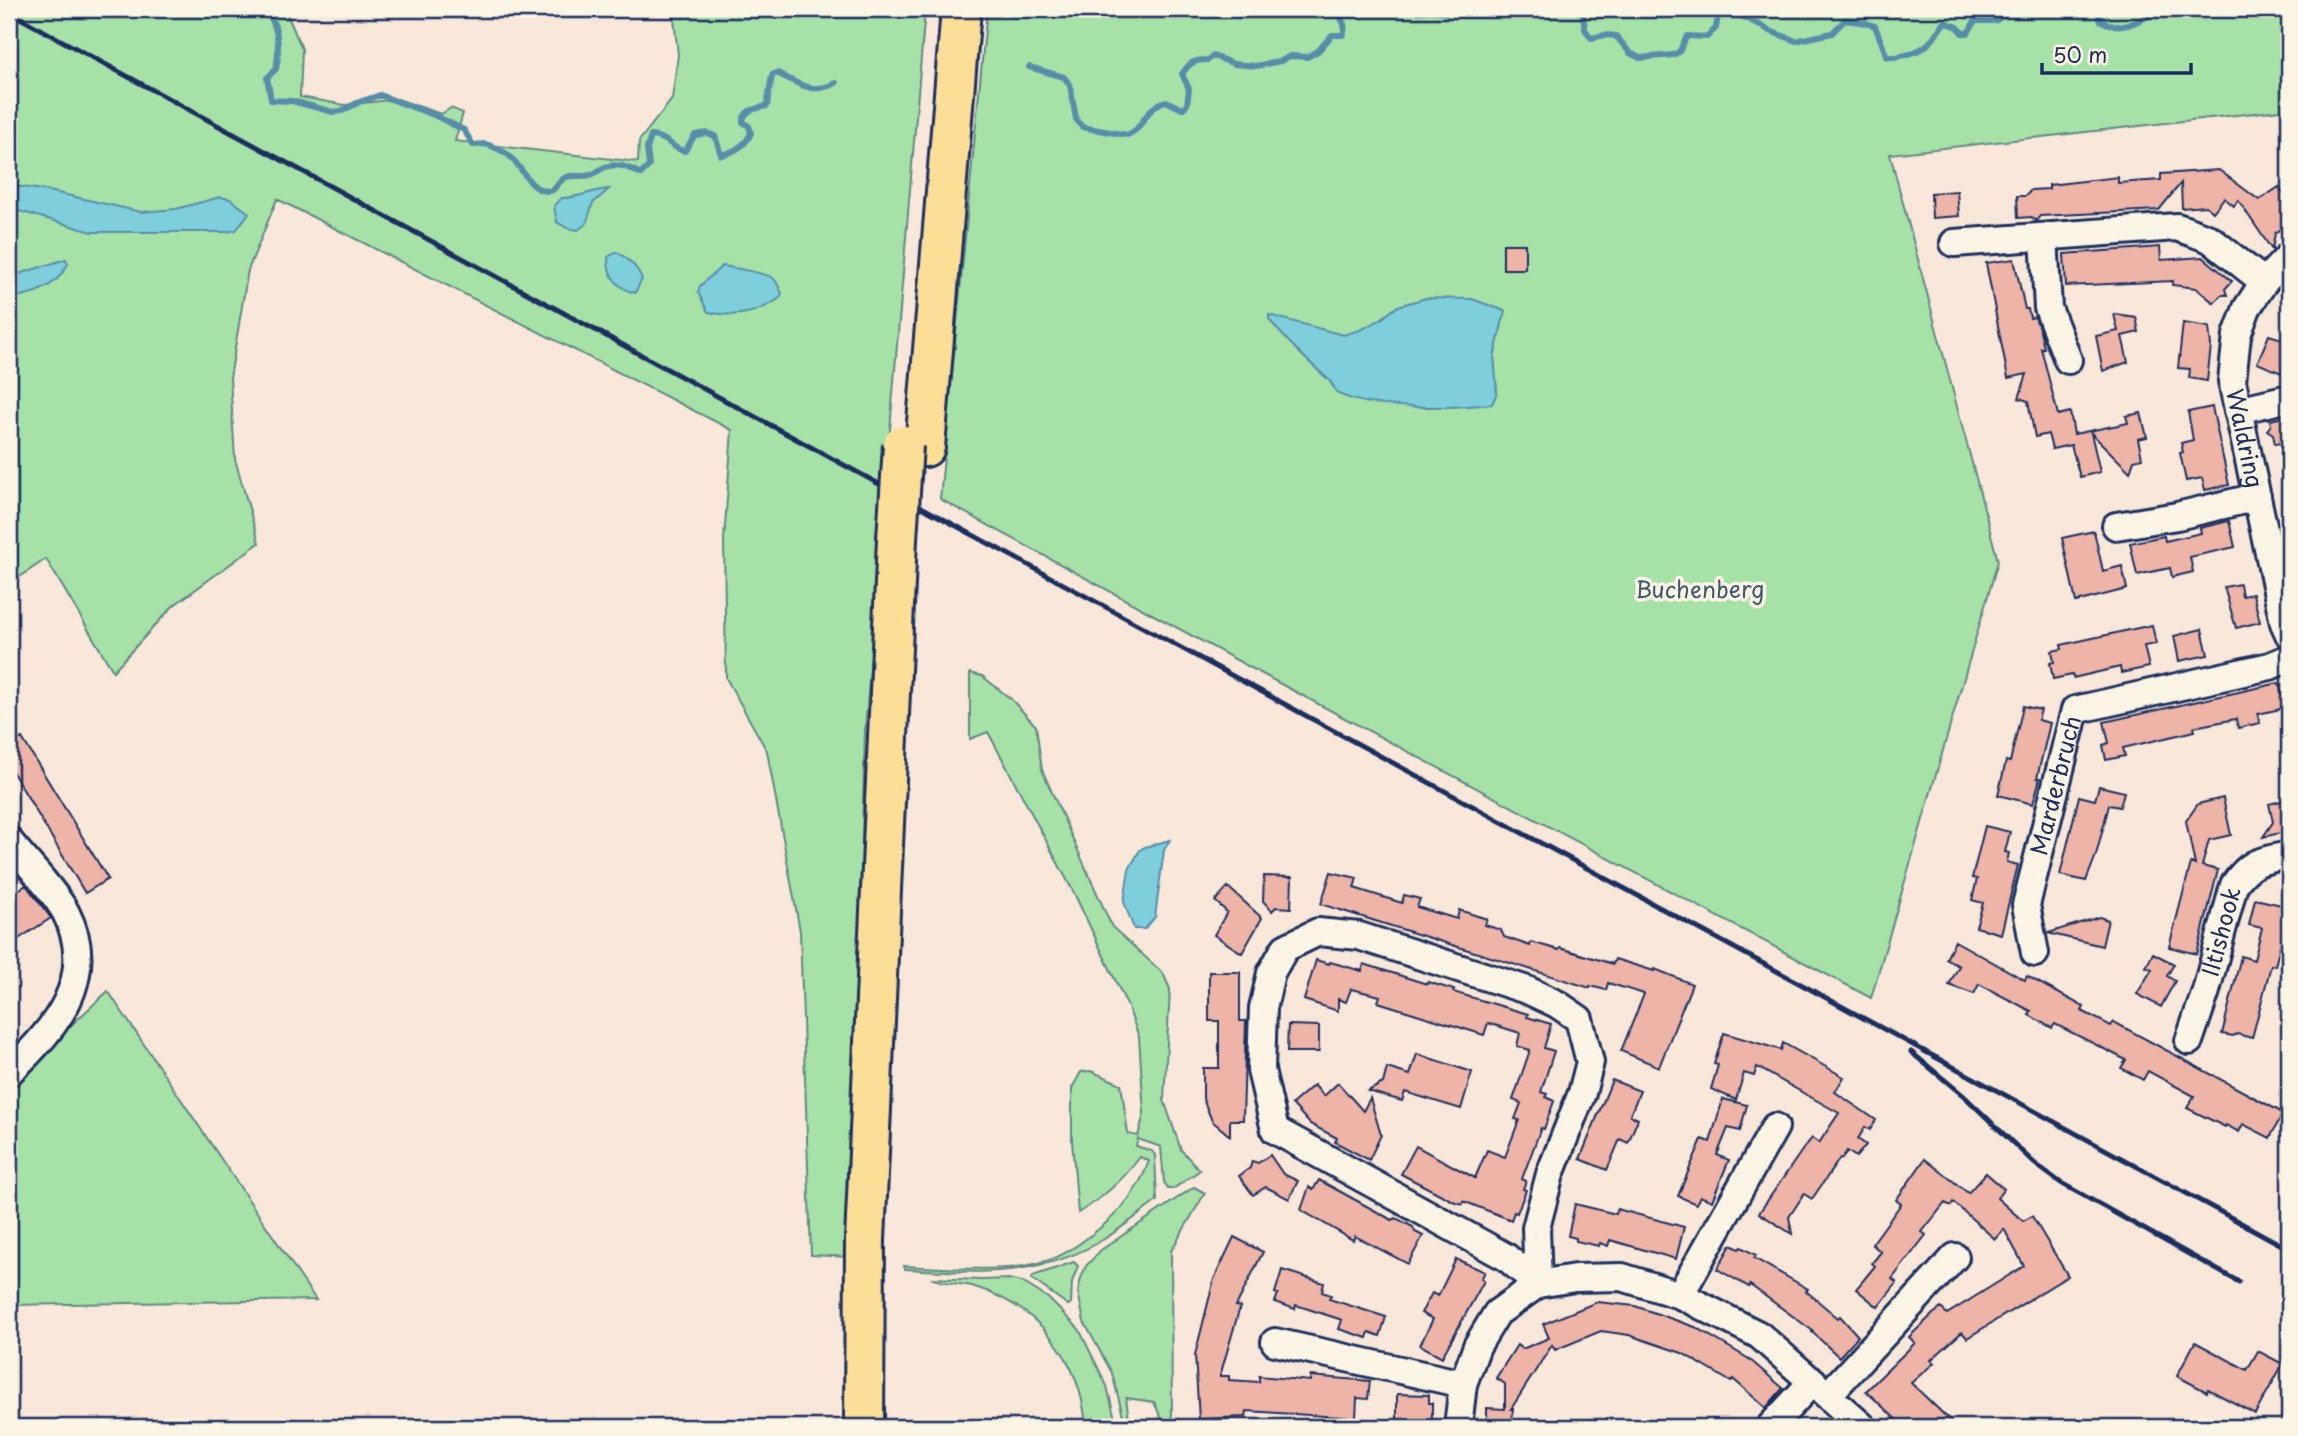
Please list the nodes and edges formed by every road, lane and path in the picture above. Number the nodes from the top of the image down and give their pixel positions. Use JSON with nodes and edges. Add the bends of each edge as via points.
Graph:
{"nodes":[{"id":1,"x":940,"y":9,"type":"edge"},
{"id":2,"x":961,"y":9,"type":"edge"},
{"id":3,"x":2044,"y":237,"type":"junction"},
{"id":4,"x":1954,"y":243,"type":"dead end"},
{"id":5,"x":2289,"y":256,"type":"edge"},
{"id":6,"x":2264,"y":282,"type":"junction"},
{"id":7,"x":2068,"y":360,"type":"dead end"},
{"id":8,"x":2289,"y":398,"type":"edge"},
{"id":9,"x":2238,"y":410,"type":"junction"},
{"id":10,"x":914,"y":446,"type":"junction"},
{"id":11,"x":2257,"y":497,"type":"junction"},
{"id":12,"x":2116,"y":526,"type":"dead end"},
{"id":13,"x":2289,"y":634,"type":"edge"},
{"id":14,"x":2289,"y":658,"type":"edge"},
{"id":15,"x":9,"y":841,"type":"edge"},
{"id":16,"x":2289,"y":855,"type":"edge"},
{"id":17,"x":2035,"y":953,"type":"dead end"},
{"id":18,"x":2189,"y":1041,"type":"dead end"},
{"id":19,"x":9,"y":1072,"type":"edge"},
{"id":20,"x":1775,"y":1128,"type":"dead end"},
{"id":21,"x":1955,"y":1257,"type":"dead end"},
{"id":22,"x":1538,"y":1283,"type":"junction"},
{"id":23,"x":1681,"y":1295,"type":"junction"},
{"id":24,"x":873,"y":1327,"type":"junction"},
{"id":25,"x":1275,"y":1342,"type":"dead end"},
{"id":26,"x":1463,"y":1384,"type":"junction"},
{"id":27,"x":1821,"y":1388,"type":"junction"},
{"id":28,"x":864,"y":1427,"type":"edge"},
{"id":29,"x":884,"y":1427,"type":"edge"},
{"id":30,"x":1458,"y":1427,"type":"edge"},
{"id":31,"x":1770,"y":1427,"type":"edge"},
{"id":32,"x":1863,"y":1427,"type":"edge"}],
"edges":[{"from":1,"to":10,"type":"highway"},
{"from":2,"to":10,"type":"highway"},
{"from":3,"to":4,"type":"street"},
{"from":3,"to":6,"type":"street","via":[[2177,227],[2210,239]]},
{"from":3,"to":7,"type":"street","via":[[2048,308]]},
{"from":5,"to":6,"type":"street","name":"Waldring"},
{"from":6,"to":9,"type":"street","name":"Waldring","via":[[2237,335],[2232,382]]},
{"from":8,"to":9,"type":"street"},
{"from":9,"to":11,"type":"street","name":"Waldring"},
{"from":10,"to":24,"type":"highway","bridge":true},
{"from":11,"to":12,"type":"street"},
{"from":11,"to":13,"type":"street","name":"Waldring"},
{"from":14,"to":17,"type":"street","name":"Marderbruch","via":[[2075,710],[2026,905]]},
{"from":15,"to":19,"type":"street","via":[[65,911],[76,937],[78,961],[75,986],[67,1002],[48,1032]]},
{"from":16,"to":18,"type":"street","name":"Iltishook","via":[[2259,861],[2244,870],[2234,885]]},
{"from":20,"to":23,"type":"street"},
{"from":21,"to":27,"type":"street"},
{"from":22,"to":22,"type":"street","via":[[1506,1257],[1275,1130],[1261,1070],[1263,1008],[1271,973],[1285,948],[1318,932],[1359,936],[1527,990],[1579,1019],[1590,1062],[1536,1228]]},
{"from":22,"to":23,"type":"street","via":[[1622,1277]]},
{"from":22,"to":26,"type":"street","via":[[1497,1314],[1477,1346]]},
{"from":23,"to":27,"type":"street","via":[[1759,1335]]},
{"from":24,"to":28,"type":"highway"},
{"from":24,"to":29,"type":"highway"},
{"from":25,"to":26,"type":"street"},
{"from":26,"to":30,"type":"street"},
{"from":27,"to":31,"type":"street"},
{"from":27,"to":32,"type":"street"}]}
